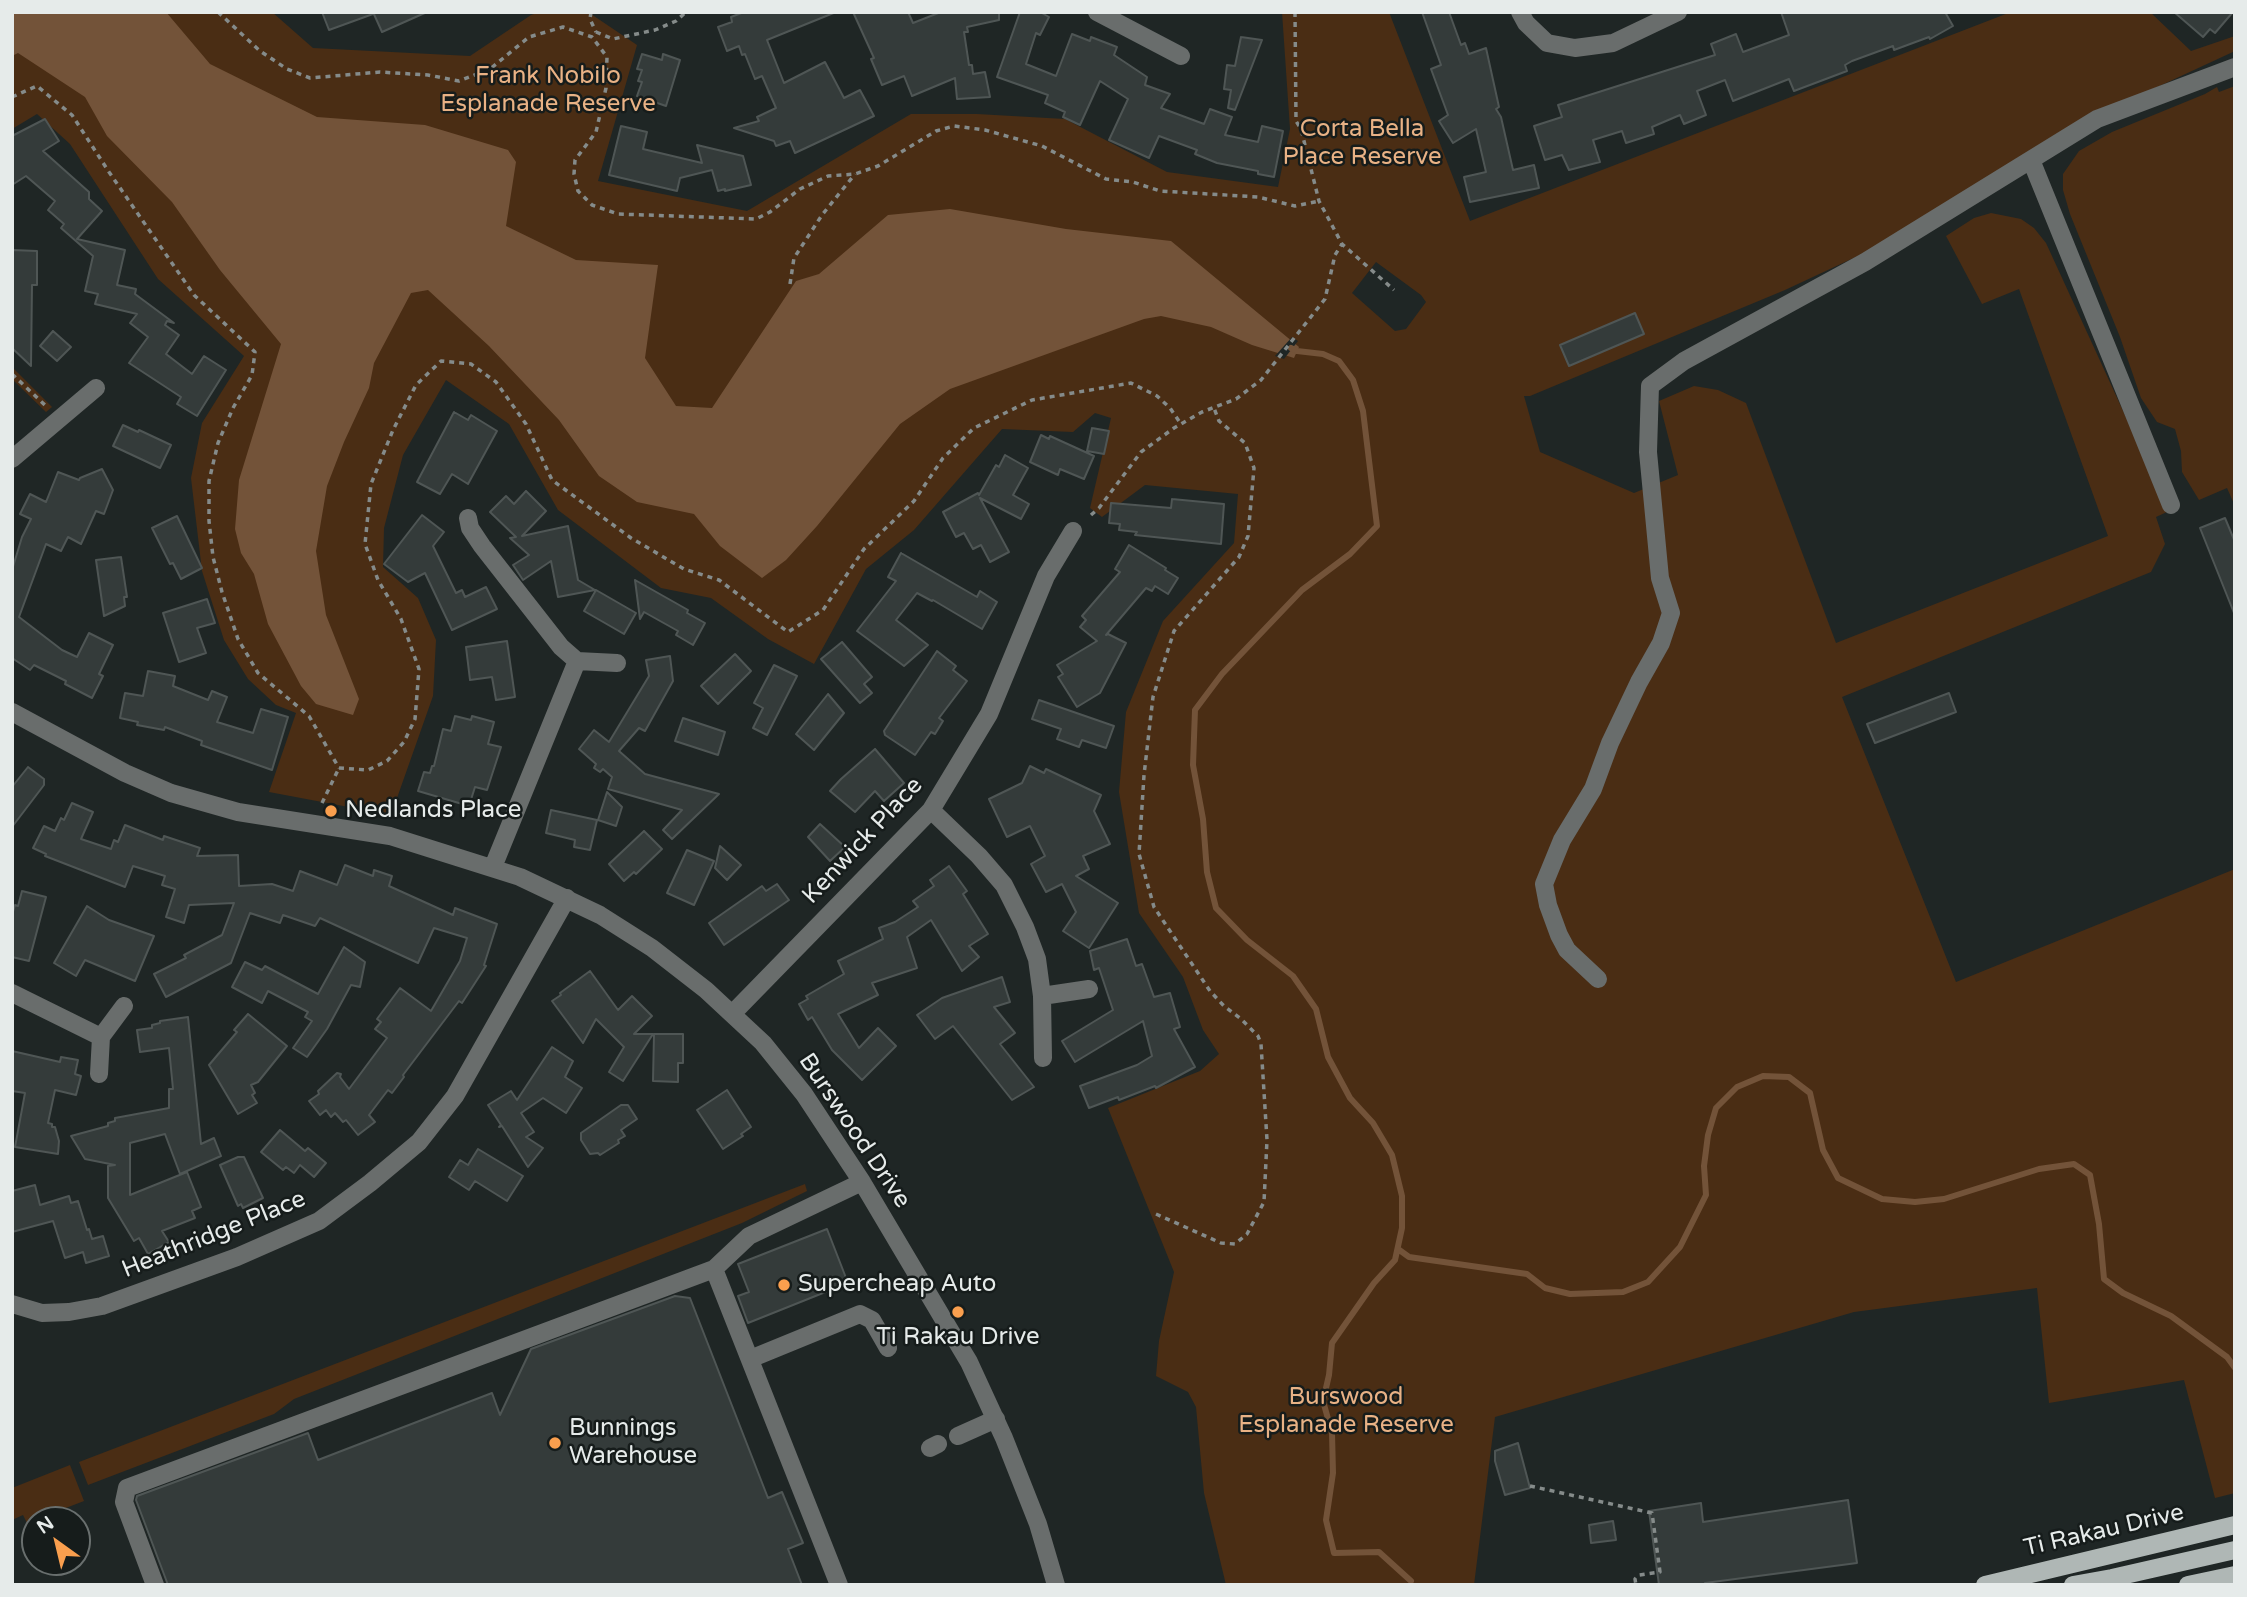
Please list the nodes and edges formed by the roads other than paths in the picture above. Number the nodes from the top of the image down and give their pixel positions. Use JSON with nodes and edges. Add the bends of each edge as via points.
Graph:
{"nodes":[{"id":1,"x":1097,"y":12,"type":"edge"},
{"id":2,"x":1520,"y":12,"type":"edge"},
{"id":3,"x":1678,"y":12,"type":"edge"},
{"id":4,"x":1181,"y":56,"type":"dead end"},
{"id":5,"x":2235,"y":67,"type":"edge"},
{"id":6,"x":2031,"y":160,"type":"junction"},
{"id":7,"x":96,"y":388,"type":"dead end"},
{"id":8,"x":12,"y":458,"type":"edge"},
{"id":9,"x":2171,"y":505,"type":"dead end"},
{"id":10,"x":468,"y":518,"type":"dead end"},
{"id":11,"x":1073,"y":531,"type":"dead end"},
{"id":12,"x":577,"y":661,"type":"junction"},
{"id":13,"x":617,"y":663,"type":"dead end"},
{"id":14,"x":12,"y":712,"type":"edge"},
{"id":15,"x":931,"y":810,"type":"junction"},
{"id":16,"x":494,"y":867,"type":"junction"},
{"id":17,"x":567,"y":898,"type":"junction"},
{"id":18,"x":1598,"y":979,"type":"dead end"},
{"id":19,"x":1089,"y":989,"type":"dead end"},
{"id":20,"x":12,"y":993,"type":"edge"},
{"id":21,"x":1042,"y":996,"type":"junction"},
{"id":22,"x":124,"y":1006,"type":"dead end"},
{"id":23,"x":733,"y":1013,"type":"junction"},
{"id":24,"x":101,"y":1037,"type":"junction"},
{"id":25,"x":1042,"y":1058,"type":"dead end"},
{"id":26,"x":99,"y":1074,"type":"dead end"},
{"id":27,"x":862,"y":1182,"type":"junction"},
{"id":28,"x":714,"y":1269,"type":"junction"},
{"id":29,"x":12,"y":1304,"type":"edge"},
{"id":30,"x":888,"y":1348,"type":"dead end"},
{"id":31,"x":750,"y":1359,"type":"junction"},
{"id":32,"x":996,"y":1419,"type":"junction"},
{"id":33,"x":958,"y":1436,"type":"dead end"},
{"id":34,"x":2235,"y":1525,"type":"edge"},
{"id":35,"x":2235,"y":1550,"type":"edge"},
{"id":36,"x":2235,"y":1575,"type":"edge"},
{"id":37,"x":155,"y":1585,"type":"edge"},
{"id":38,"x":839,"y":1585,"type":"edge"},
{"id":39,"x":1056,"y":1585,"type":"edge"},
{"id":40,"x":1985,"y":1585,"type":"edge"},
{"id":41,"x":2073,"y":1585,"type":"edge"},
{"id":42,"x":2188,"y":1585,"type":"edge"}],
"edges":[{"from":1,"to":4,"type":"street"},
{"from":2,"to":3,"type":"street","via":[[1547,43],[1575,48],[1613,43]]},
{"from":5,"to":6,"type":"street","via":[[2097,119]]},
{"from":6,"to":9,"type":"street"},
{"from":6,"to":18,"type":"street","via":[[1865,262],[1684,360],[1650,386],[1648,452],[1660,578],[1671,613],[1593,789],[1562,840],[1544,884],[1567,950]]},
{"from":7,"to":8,"type":"street"},
{"from":10,"to":12,"type":"street","via":[[482,546]]},
{"from":11,"to":15,"type":"street","name":"Kenwick Place","via":[[1046,576],[989,714]]},
{"from":12,"to":13,"type":"street"},
{"from":12,"to":16,"type":"street"},
{"from":14,"to":16,"type":"street","name":"Burswood Drive","via":[[171,793],[238,812],[390,836]]},
{"from":15,"to":21,"type":"street","via":[[1004,885],[1037,959]]},
{"from":15,"to":23,"type":"street","name":"Kenwick Place"},
{"from":16,"to":17,"type":"street","name":"Burswood Drive"},
{"from":17,"to":23,"type":"street","name":"Burswood Drive","via":[[652,948]]},
{"from":17,"to":29,"type":"street","name":"Heathridge Place","via":[[455,1096],[419,1142],[319,1221],[237,1257],[102,1306],[42,1313]]},
{"from":19,"to":21,"type":"street"},
{"from":20,"to":24,"type":"street"},
{"from":21,"to":25,"type":"street"},
{"from":22,"to":24,"type":"street"},
{"from":23,"to":27,"type":"street","name":"Burswood Drive","via":[[795,1082]]},
{"from":24,"to":26,"type":"street"},
{"from":27,"to":28,"type":"street","via":[[749,1236]]},
{"from":27,"to":32,"type":"street","name":"Burswood Drive","via":[[968,1362]]},
{"from":28,"to":31,"type":"street"},
{"from":28,"to":37,"type":"street","via":[[127,1488],[124,1502]]},
{"from":30,"to":31,"type":"street","via":[[872,1320],[860,1314]]},
{"from":31,"to":38,"type":"street"},
{"from":32,"to":33,"type":"street"},
{"from":32,"to":39,"type":"street","name":"Burswood Drive"},
{"from":34,"to":40,"type":"main road","name":"Ti Rakau Drive"},
{"from":35,"to":41,"type":"main road"},
{"from":36,"to":42,"type":"main road"}]}
